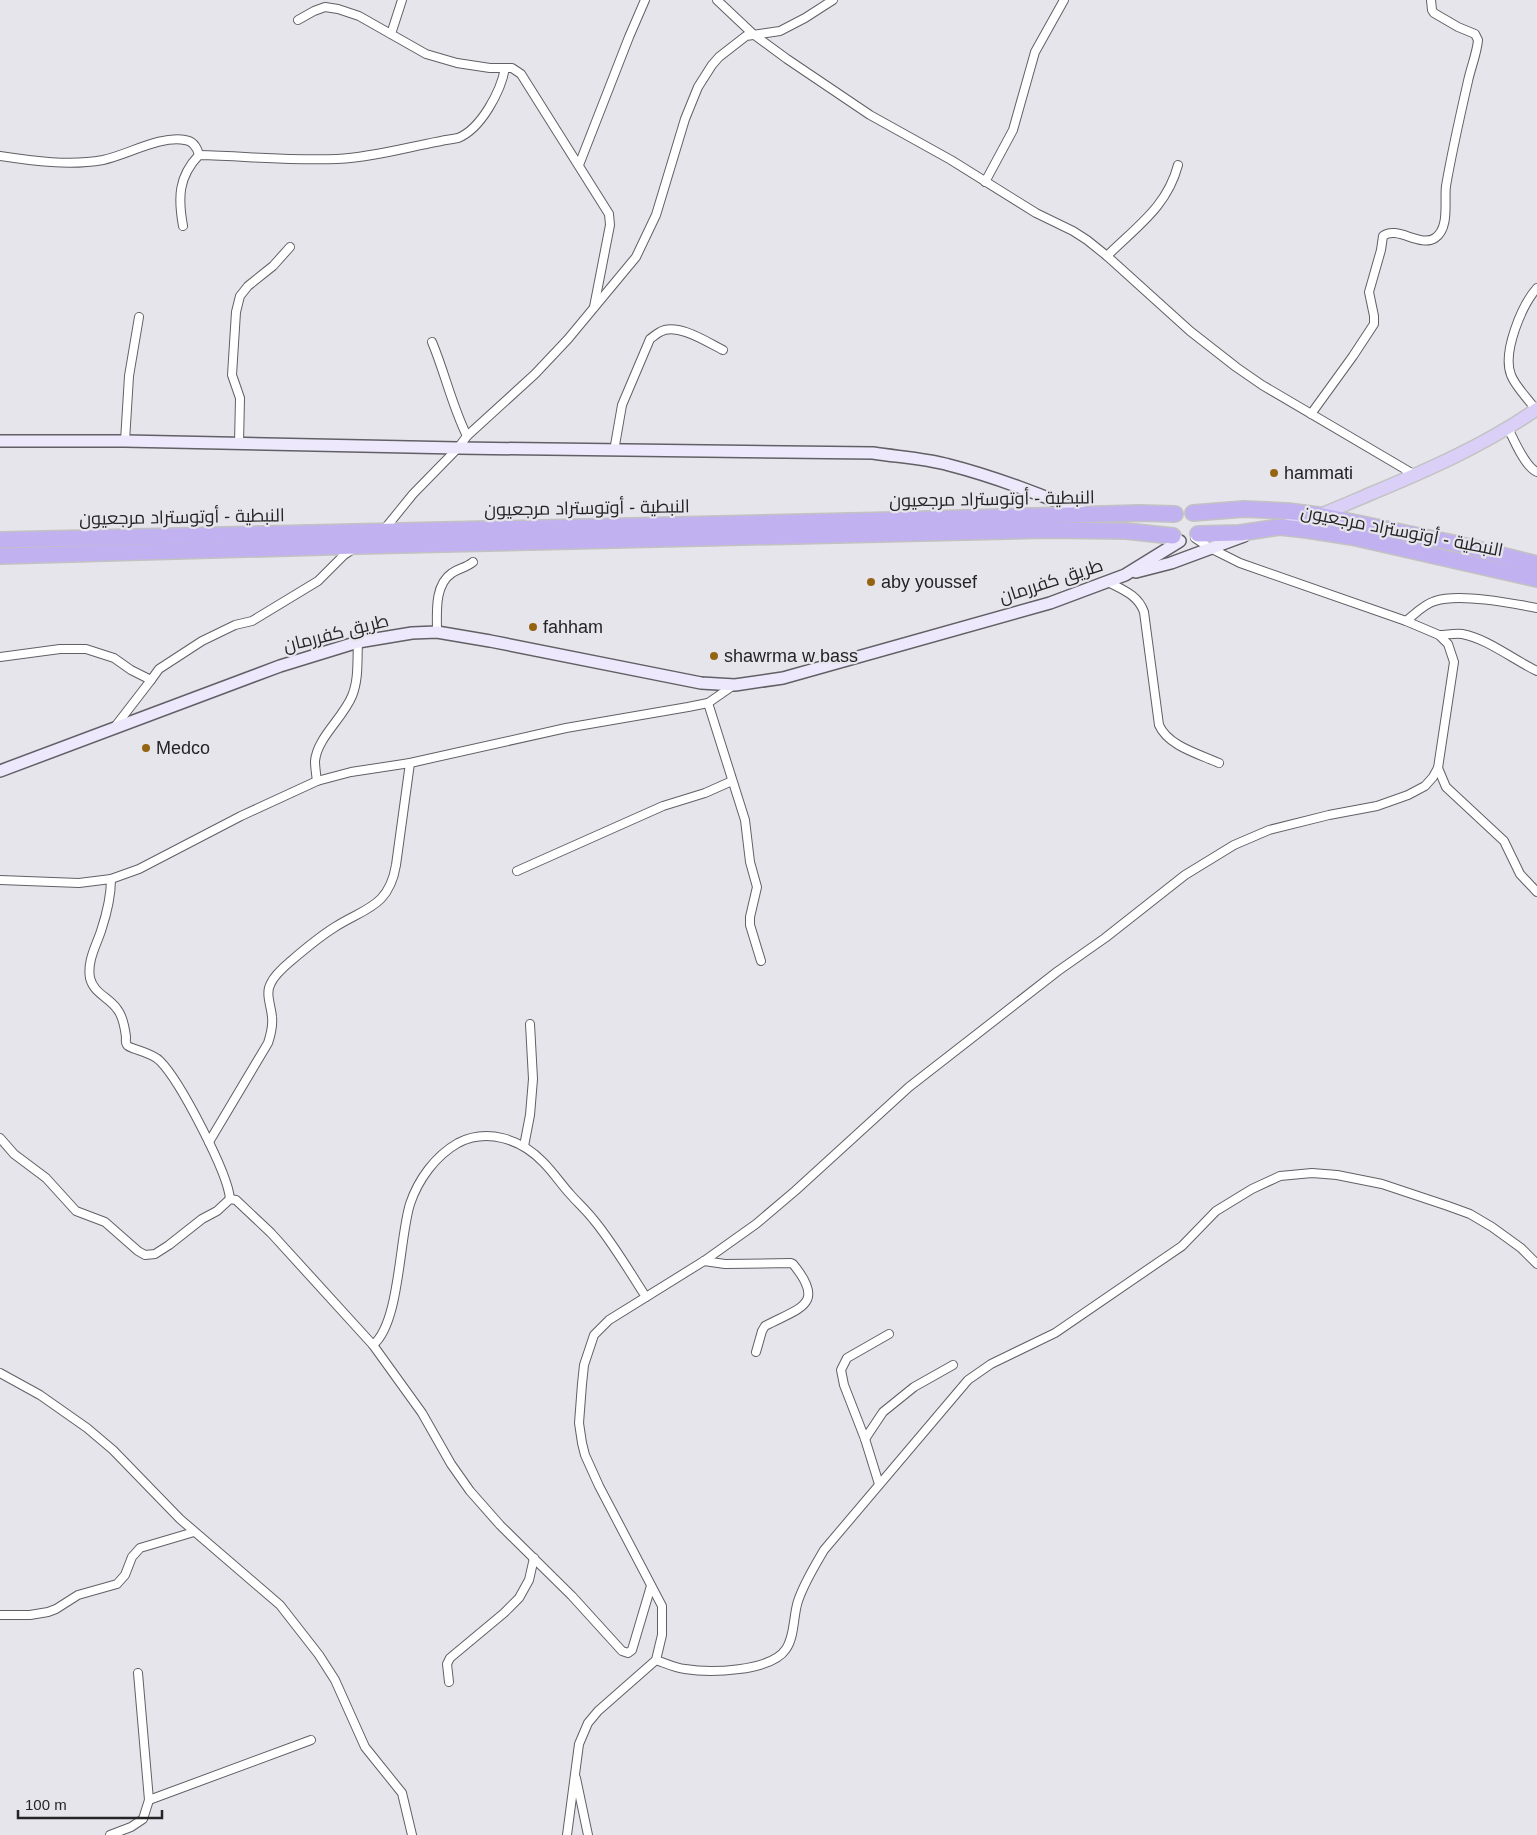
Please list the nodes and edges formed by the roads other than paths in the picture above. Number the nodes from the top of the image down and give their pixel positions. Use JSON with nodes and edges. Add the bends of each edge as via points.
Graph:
{"nodes":[{"id":1,"x":319,"y":0,"type":"edge"},
{"id":2,"x":402,"y":0,"type":"edge"},
{"id":3,"x":645,"y":0,"type":"edge"},
{"id":4,"x":717,"y":0,"type":"edge"},
{"id":5,"x":833,"y":0,"type":"edge"},
{"id":6,"x":1064,"y":0,"type":"edge"},
{"id":7,"x":1431,"y":0,"type":"edge"},
{"id":8,"x":325,"y":7,"type":"junction"},
{"id":9,"x":298,"y":20,"type":"dead end"},
{"id":10,"x":391,"y":34,"type":"junction"},
{"id":11,"x":753,"y":34,"type":"junction"},
{"id":12,"x":505,"y":68,"type":"junction"},
{"id":13,"x":199,"y":155,"type":"junction"},
{"id":14,"x":0,"y":156,"type":"edge"},
{"id":15,"x":579,"y":165,"type":"junction"},
{"id":16,"x":1178,"y":165,"type":"dead end"},
{"id":17,"x":986,"y":182,"type":"junction"},
{"id":18,"x":184,"y":226,"type":"dead end"},
{"id":19,"x":290,"y":247,"type":"dead end"},
{"id":20,"x":1107,"y":256,"type":"junction"},
{"id":21,"x":1537,"y":288,"type":"edge"},
{"id":22,"x":593,"y":309,"type":"junction"},
{"id":23,"x":139,"y":317,"type":"dead end"},
{"id":24,"x":432,"y":342,"type":"dead end"},
{"id":25,"x":723,"y":350,"type":"dead end"},
{"id":26,"x":1537,"y":409,"type":"edge"},
{"id":27,"x":1310,"y":414,"type":"junction"},
{"id":28,"x":1508,"y":428,"type":"junction"},
{"id":29,"x":467,"y":436,"type":"junction"},
{"id":30,"x":0,"y":441,"type":"edge"},
{"id":31,"x":125,"y":441,"type":"junction"},
{"id":32,"x":239,"y":443,"type":"junction"},
{"id":33,"x":458,"y":448,"type":"junction"},
{"id":34,"x":614,"y":450,"type":"junction"},
{"id":35,"x":1537,"y":472,"type":"edge"},
{"id":36,"x":1415,"y":475,"type":"junction"},
{"id":37,"x":1193,"y":513,"type":"junction"},
{"id":38,"x":1175,"y":514,"type":"junction"},
{"id":39,"x":1093,"y":515,"type":"junction"},
{"id":40,"x":1318,"y":515,"type":"junction"},
{"id":41,"x":1280,"y":527,"type":"junction"},
{"id":42,"x":1263,"y":530,"type":"junction"},
{"id":43,"x":382,"y":532,"type":"junction"},
{"id":44,"x":1187,"y":537,"type":"junction"},
{"id":45,"x":0,"y":540,"type":"edge"},
{"id":46,"x":358,"y":546,"type":"junction"},
{"id":47,"x":1210,"y":548,"type":"junction"},
{"id":48,"x":0,"y":556,"type":"edge"},
{"id":49,"x":473,"y":562,"type":"dead end"},
{"id":50,"x":1537,"y":564,"type":"edge"},
{"id":51,"x":1125,"y":575,"type":"junction"},
{"id":52,"x":1537,"y":580,"type":"edge"},
{"id":53,"x":1108,"y":582,"type":"junction"},
{"id":54,"x":1537,"y":608,"type":"edge"},
{"id":55,"x":1406,"y":621,"type":"junction"},
{"id":56,"x":437,"y":632,"type":"junction"},
{"id":57,"x":1438,"y":635,"type":"junction"},
{"id":58,"x":358,"y":642,"type":"junction"},
{"id":59,"x":0,"y":657,"type":"edge"},
{"id":60,"x":1537,"y":671,"type":"edge"},
{"id":61,"x":151,"y":680,"type":"junction"},
{"id":62,"x":735,"y":685,"type":"junction"},
{"id":63,"x":708,"y":702,"type":"junction"},
{"id":64,"x":113,"y":729,"type":"junction"},
{"id":65,"x":410,"y":763,"type":"junction"},
{"id":66,"x":1219,"y":763,"type":"dead end"},
{"id":67,"x":1438,"y":768,"type":"junction"},
{"id":68,"x":0,"y":771,"type":"edge"},
{"id":69,"x":317,"y":780,"type":"junction"},
{"id":70,"x":732,"y":781,"type":"junction"},
{"id":71,"x":517,"y":871,"type":"dead end"},
{"id":72,"x":111,"y":879,"type":"junction"},
{"id":73,"x":0,"y":880,"type":"edge"},
{"id":74,"x":1537,"y":892,"type":"edge"},
{"id":75,"x":761,"y":961,"type":"dead end"},
{"id":76,"x":530,"y":1024,"type":"dead end"},
{"id":77,"x":0,"y":1138,"type":"edge"},
{"id":78,"x":209,"y":1142,"type":"junction"},
{"id":79,"x":524,"y":1146,"type":"junction"},
{"id":80,"x":230,"y":1199,"type":"junction"},
{"id":81,"x":704,"y":1261,"type":"junction"},
{"id":82,"x":1537,"y":1264,"type":"edge"},
{"id":83,"x":646,"y":1297,"type":"junction"},
{"id":84,"x":888,"y":1334,"type":"dead end"},
{"id":85,"x":374,"y":1345,"type":"junction"},
{"id":86,"x":756,"y":1352,"type":"dead end"},
{"id":87,"x":954,"y":1365,"type":"dead end"},
{"id":88,"x":0,"y":1373,"type":"edge"},
{"id":89,"x":865,"y":1439,"type":"junction"},
{"id":90,"x":879,"y":1484,"type":"junction"},
{"id":91,"x":194,"y":1532,"type":"junction"},
{"id":92,"x":534,"y":1558,"type":"junction"},
{"id":93,"x":651,"y":1586,"type":"junction"},
{"id":94,"x":0,"y":1615,"type":"edge"},
{"id":95,"x":656,"y":1660,"type":"junction"},
{"id":96,"x":138,"y":1673,"type":"dead end"},
{"id":97,"x":450,"y":1682,"type":"dead end"},
{"id":98,"x":311,"y":1740,"type":"dead end"},
{"id":99,"x":574,"y":1771,"type":"junction"},
{"id":100,"x":149,"y":1800,"type":"junction"},
{"id":101,"x":110,"y":1835,"type":"edge"},
{"id":102,"x":412,"y":1835,"type":"edge"},
{"id":103,"x":567,"y":1835,"type":"edge"},
{"id":104,"x":588,"y":1835,"type":"edge"}],
"edges":[{"from":1,"to":8,"type":"street"},
{"from":2,"to":10,"type":"street"},
{"from":3,"to":15,"type":"street"},
{"from":4,"to":11,"type":"street"},
{"from":5,"to":11,"type":"street","via":[[780,31]]},
{"from":6,"to":17,"type":"street","via":[[1035,52],[1012,130]]},
{"from":7,"to":27,"type":"street","via":[[1434,13],[1475,34],[1478,40],[1449,170],[1442,227],[1436,237],[1426,240],[1393,233],[1383,236],[1369,292],[1374,324]]},
{"from":8,"to":9,"type":"street"},
{"from":8,"to":10,"type":"street","via":[[359,16]]},
{"from":10,"to":12,"type":"street","via":[[434,57]]},
{"from":11,"to":17,"type":"street","via":[[870,115]]},
{"from":11,"to":22,"type":"street","via":[[719,57],[698,88],[650,231],[636,257]]},
{"from":12,"to":13,"type":"street","via":[[498,90],[483,117],[475,128],[458,138],[338,159]]},
{"from":12,"to":15,"type":"street","via":[[516,69],[521,74]]},
{"from":13,"to":14,"type":"street","via":[[192,142],[173,140],[88,162]]},
{"from":13,"to":18,"type":"street","via":[[187,172],[179,196]]},
{"from":15,"to":22,"type":"street","via":[[609,214],[610,225]]},
{"from":16,"to":20,"type":"street","via":[[1165,197],[1148,218]]},
{"from":17,"to":20,"type":"street","via":[[1073,231]]},
{"from":19,"to":32,"type":"street","via":[[240,296],[232,375],[240,398]]},
{"from":20,"to":27,"type":"street","via":[[1221,356]]},
{"from":21,"to":26,"type":"street","via":[[1517,324],[1511,342],[1509,367],[1511,376]]},
{"from":22,"to":29,"type":"street","via":[[535,374]]},
{"from":23,"to":31,"type":"street","via":[[129,376]]},
{"from":24,"to":29,"type":"street"},
{"from":25,"to":34,"type":"street","via":[[694,335],[672,329],[659,332],[650,339],[622,405]]},
{"from":26,"to":28,"type":"main road"},
{"from":27,"to":36,"type":"street"},
{"from":28,"to":35,"type":"street","via":[[1525,461]]},
{"from":28,"to":36,"type":"main road"},
{"from":29,"to":33,"type":"street"},
{"from":30,"to":31,"type":"main road"},
{"from":31,"to":32,"type":"main road"},
{"from":32,"to":33,"type":"main road"},
{"from":33,"to":34,"type":"main road"},
{"from":33,"to":43,"type":"street","via":[[413,494]]},
{"from":34,"to":39,"type":"main road","via":[[873,454],[928,460],[989,477]]},
{"from":36,"to":40,"type":"main road"},
{"from":37,"to":38,"type":"highway","via":[[1184,510]]},
{"from":37,"to":40,"type":"highway","name":"النبطية - أوتوستراد مرجعيون","via":[[1244,509]]},
{"from":37,"to":44,"type":"highway","via":[[1201,525]]},
{"from":38,"to":39,"type":"highway","name":"النبطية - أوتوستراد مرجعيون"},
{"from":38,"to":44,"type":"highway","via":[[1170,527]]},
{"from":39,"to":43,"type":"highway","name":"النبطية - أوتوستراد مرجعيون"},
{"from":40,"to":41,"type":"main road"},
{"from":40,"to":50,"type":"highway","name":"النبطية - أوتوستراد مرجعيون"},
{"from":41,"to":42,"type":"highway","name":"النبطية - أوتوستراد مرجعيون"},
{"from":41,"to":52,"type":"highway","name":"النبطية - أوتوستراد مرجعيون","via":[[1352,537]]},
{"from":42,"to":44,"type":"highway","name":"النبطية - أوتوستراد مرجعيون"},
{"from":42,"to":47,"type":"main road"},
{"from":43,"to":45,"type":"highway","name":"النبطية - أوتوستراد مرجعيون"},
{"from":44,"to":46,"type":"highway","name":"النبطية - أوتوستراد مرجعيون","via":[[1126,531],[1057,530]]},
{"from":44,"to":47,"type":"street"},
{"from":44,"to":51,"type":"main road","name":"طريق كفررمان"},
{"from":46,"to":48,"type":"highway","name":"النبطية - أوتوستراد مرجعيون"},
{"from":46,"to":61,"type":"street","via":[[318,581],[252,621],[202,641],[159,669]]},
{"from":47,"to":51,"type":"main road"},
{"from":47,"to":55,"type":"street","via":[[1240,563]]},
{"from":49,"to":56,"type":"street","via":[[452,572],[441,585]]},
{"from":51,"to":53,"type":"main road","name":"طريق كفررمان"},
{"from":53,"to":62,"type":"main road","name":"طريق كفررمان","via":[[1050,603],[783,678]]},
{"from":53,"to":66,"type":"street","via":[[1128,592],[1141,604],[1144,612],[1162,734],[1170,741]]},
{"from":54,"to":55,"type":"street","via":[[1498,600],[1449,598],[1422,607]]},
{"from":55,"to":57,"type":"street"},
{"from":56,"to":58,"type":"main road","name":"طريق كفررمان"},
{"from":56,"to":62,"type":"main road","name":"طريق كفررمان","via":[[701,683]]},
{"from":57,"to":60,"type":"street","via":[[1461,634],[1482,641]]},
{"from":57,"to":67,"type":"street","via":[[1448,644],[1454,662]]},
{"from":58,"to":64,"type":"main road","name":"طريق كفررمان","via":[[248,676]]},
{"from":58,"to":69,"type":"street","via":[[353,694],[320,745],[315,762]]},
{"from":59,"to":61,"type":"street","via":[[86,649],[114,658]]},
{"from":61,"to":64,"type":"street"},
{"from":62,"to":63,"type":"street"},
{"from":63,"to":65,"type":"street","via":[[530,735]]},
{"from":63,"to":70,"type":"street"},
{"from":64,"to":68,"type":"main road","name":"طريق كفررمان"},
{"from":65,"to":69,"type":"street"},
{"from":65,"to":78,"type":"street","via":[[394,878],[390,886],[373,906],[312,942],[271,982],[268,992],[272,1031],[268,1043]]},
{"from":67,"to":74,"type":"street","via":[[1446,787],[1504,841],[1520,874]]},
{"from":67,"to":81,"type":"street","via":[[1425,786],[1408,795],[1377,806],[1268,830],[1234,845],[1185,875],[929,1071],[778,1207]]},
{"from":69,"to":72,"type":"street","via":[[139,869]]},
{"from":70,"to":71,"type":"street","via":[[663,806]]},
{"from":70,"to":75,"type":"street","via":[[745,820],[757,887],[750,925]]},
{"from":72,"to":73,"type":"street","via":[[79,882]]},
{"from":72,"to":78,"type":"street","via":[[111,895],[90,962],[93,986],[120,1012],[127,1045],[152,1054],[170,1074]]},
{"from":76,"to":79,"type":"street","via":[[533,1079]]},
{"from":77,"to":80,"type":"street","via":[[14,1154],[46,1178],[76,1211],[105,1222],[145,1255],[155,1254],[169,1245]]},
{"from":78,"to":80,"type":"street"},
{"from":79,"to":83,"type":"street","via":[[543,1161],[593,1220]]},
{"from":79,"to":85,"type":"street","via":[[498,1136],[468,1138],[437,1159],[419,1181],[400,1250],[388,1322]]},
{"from":80,"to":85,"type":"street","via":[[243,1205],[272,1233]]},
{"from":81,"to":83,"type":"street"},
{"from":81,"to":86,"type":"street","via":[[725,1264],[791,1263],[803,1277],[810,1291],[808,1300],[765,1326]]},
{"from":82,"to":90,"type":"street","via":[[1522,1248],[1492,1227],[1448,1206],[1382,1184],[1337,1175],[1280,1176],[1216,1211],[1182,1246],[1055,1333],[991,1364],[968,1380]]},
{"from":83,"to":93,"type":"street","via":[[609,1320],[594,1335],[584,1364],[580,1423],[590,1468]]},
{"from":84,"to":89,"type":"street","via":[[842,1364],[844,1385]]},
{"from":85,"to":92,"type":"street","via":[[422,1412],[459,1478]]},
{"from":87,"to":89,"type":"street","via":[[914,1387],[883,1412]]},
{"from":88,"to":91,"type":"street","via":[[40,1395],[87,1428]]},
{"from":89,"to":90,"type":"street"},
{"from":90,"to":95,"type":"street","via":[[824,1550],[809,1575],[798,1602],[788,1645],[778,1657],[737,1670],[684,1669]]},
{"from":91,"to":94,"type":"street","via":[[140,1548],[117,1584],[78,1595],[48,1612]]},
{"from":91,"to":102,"type":"street","via":[[280,1605],[319,1655],[335,1680],[365,1747],[402,1793]]},
{"from":92,"to":93,"type":"street","via":[[617,1646],[628,1653],[635,1643]]},
{"from":92,"to":97,"type":"street","via":[[519,1598],[450,1658],[447,1664]]},
{"from":93,"to":95,"type":"street","via":[[662,1606],[663,1619]]},
{"from":95,"to":99,"type":"street","via":[[598,1710],[588,1723]]},
{"from":96,"to":100,"type":"street"},
{"from":98,"to":100,"type":"street"},
{"from":99,"to":103,"type":"street"},
{"from":99,"to":104,"type":"street"},
{"from":100,"to":101,"type":"street","via":[[143,1819]]}]}
